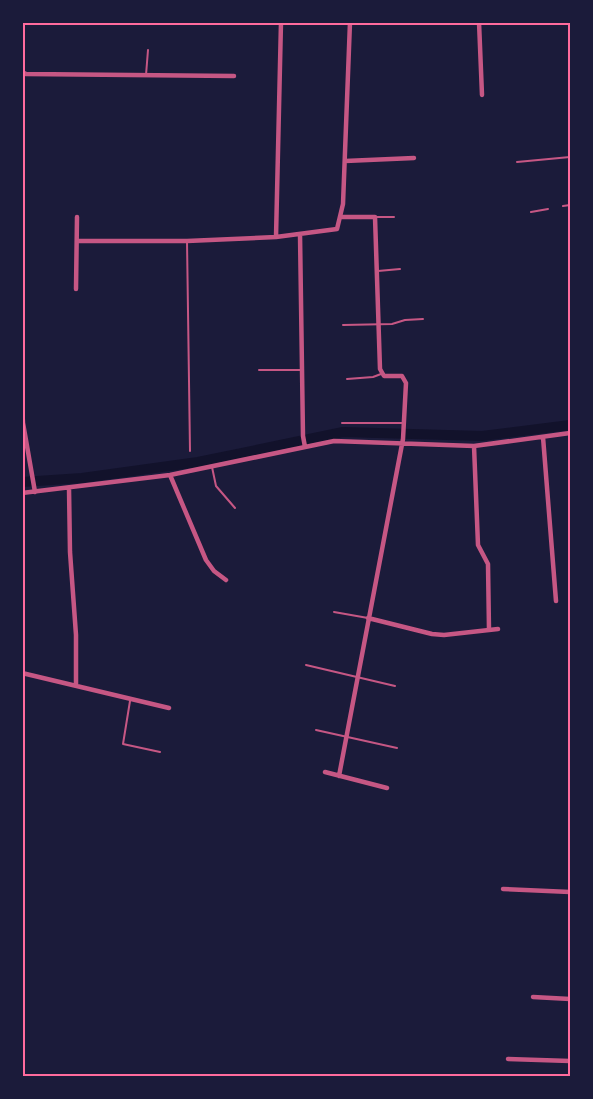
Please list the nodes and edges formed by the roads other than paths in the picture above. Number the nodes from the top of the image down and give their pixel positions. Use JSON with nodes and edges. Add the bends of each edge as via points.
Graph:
{"nodes":[{"id":1,"x":281,"y":22,"type":"edge"},
{"id":2,"x":350,"y":22,"type":"edge"},
{"id":3,"x":479,"y":22,"type":"edge"},
{"id":4,"x":148,"y":50,"type":"dead end"},
{"id":5,"x":22,"y":72,"type":"edge"},
{"id":6,"x":146,"y":76,"type":"junction"},
{"id":7,"x":234,"y":76,"type":"dead end"},
{"id":8,"x":482,"y":95,"type":"dead end"},
{"id":9,"x":570,"y":157,"type":"edge"},
{"id":10,"x":414,"y":158,"type":"dead end"},
{"id":11,"x":345,"y":161,"type":"junction"},
{"id":12,"x":517,"y":162,"type":"dead end"},
{"id":13,"x":570,"y":205,"type":"edge"},
{"id":14,"x":563,"y":206,"type":"dead end"},
{"id":15,"x":548,"y":209,"type":"dead end"},
{"id":16,"x":531,"y":212,"type":"dead end"},
{"id":17,"x":77,"y":216,"type":"dead end"},
{"id":18,"x":375,"y":216,"type":"junction"},
{"id":19,"x":341,"y":217,"type":"junction"},
{"id":20,"x":394,"y":217,"type":"dead end"},
{"id":21,"x":300,"y":234,"type":"junction"},
{"id":22,"x":276,"y":237,"type":"junction"},
{"id":23,"x":77,"y":241,"type":"junction"},
{"id":24,"x":187,"y":241,"type":"junction"},
{"id":25,"x":400,"y":269,"type":"dead end"},
{"id":26,"x":377,"y":272,"type":"junction"},
{"id":27,"x":76,"y":289,"type":"dead end"},
{"id":28,"x":423,"y":319,"type":"dead end"},
{"id":29,"x":343,"y":325,"type":"dead end"},
{"id":30,"x":379,"y":325,"type":"junction"},
{"id":31,"x":259,"y":370,"type":"dead end"},
{"id":32,"x":302,"y":370,"type":"junction"},
{"id":33,"x":381,"y":374,"type":"junction"},
{"id":34,"x":347,"y":379,"type":"dead end"},
{"id":35,"x":22,"y":404,"type":"edge"},
{"id":36,"x":342,"y":423,"type":"dead end"},
{"id":37,"x":404,"y":423,"type":"junction"},
{"id":38,"x":570,"y":433,"type":"edge"},
{"id":39,"x":543,"y":437,"type":"junction"},
{"id":40,"x":402,"y":440,"type":"junction"},
{"id":41,"x":305,"y":445,"type":"junction"},
{"id":42,"x":474,"y":446,"type":"junction"},
{"id":43,"x":190,"y":451,"type":"dead end"},
{"id":44,"x":212,"y":467,"type":"junction"},
{"id":45,"x":170,"y":475,"type":"junction"},
{"id":46,"x":69,"y":488,"type":"junction"},
{"id":47,"x":35,"y":490,"type":"junction"},
{"id":48,"x":22,"y":493,"type":"edge"},
{"id":49,"x":235,"y":508,"type":"dead end"},
{"id":50,"x":226,"y":580,"type":"dead end"},
{"id":51,"x":556,"y":601,"type":"dead end"},
{"id":52,"x":334,"y":612,"type":"dead end"},
{"id":53,"x":368,"y":618,"type":"junction"},
{"id":54,"x":498,"y":629,"type":"dead end"},
{"id":55,"x":489,"y":630,"type":"junction"},
{"id":56,"x":306,"y":665,"type":"dead end"},
{"id":57,"x":22,"y":673,"type":"edge"},
{"id":58,"x":357,"y":678,"type":"junction"},
{"id":59,"x":76,"y":685,"type":"junction"},
{"id":60,"x":395,"y":686,"type":"dead end"},
{"id":61,"x":130,"y":698,"type":"junction"},
{"id":62,"x":169,"y":708,"type":"dead end"},
{"id":63,"x":316,"y":730,"type":"dead end"},
{"id":64,"x":346,"y":736,"type":"junction"},
{"id":65,"x":397,"y":748,"type":"dead end"},
{"id":66,"x":160,"y":752,"type":"dead end"},
{"id":67,"x":325,"y":772,"type":"dead end"},
{"id":68,"x":339,"y":776,"type":"junction"},
{"id":69,"x":387,"y":788,"type":"dead end"},
{"id":70,"x":503,"y":889,"type":"dead end"},
{"id":71,"x":570,"y":892,"type":"edge"},
{"id":72,"x":533,"y":997,"type":"dead end"},
{"id":73,"x":570,"y":999,"type":"edge"},
{"id":74,"x":508,"y":1058,"type":"dead end"},
{"id":75,"x":570,"y":1061,"type":"edge"}],
"edges":[{"from":1,"to":22,"type":"street"},
{"from":2,"to":11,"type":"street"},
{"from":3,"to":8,"type":"street"},
{"from":4,"to":6,"type":"lane"},
{"from":5,"to":6,"type":"street"},
{"from":6,"to":7,"type":"street"},
{"from":9,"to":12,"type":"lane"},
{"from":10,"to":11,"type":"street"},
{"from":11,"to":19,"type":"street"},
{"from":13,"to":14,"type":"lane"},
{"from":15,"to":16,"type":"lane"},
{"from":17,"to":23,"type":"street"},
{"from":18,"to":19,"type":"street"},
{"from":18,"to":20,"type":"lane"},
{"from":18,"to":26,"type":"street"},
{"from":19,"to":21,"type":"street","via":[[337,229]]},
{"from":21,"to":22,"type":"street"},
{"from":21,"to":32,"type":"street"},
{"from":22,"to":24,"type":"street"},
{"from":23,"to":24,"type":"street"},
{"from":23,"to":27,"type":"street"},
{"from":24,"to":43,"type":"lane"},
{"from":25,"to":26,"type":"lane"},
{"from":26,"to":30,"type":"street"},
{"from":28,"to":30,"type":"lane"},
{"from":29,"to":30,"type":"lane"},
{"from":30,"to":33,"type":"street"},
{"from":31,"to":32,"type":"lane"},
{"from":32,"to":41,"type":"street"},
{"from":33,"to":34,"type":"lane"},
{"from":33,"to":37,"type":"street","via":[[405,379]]},
{"from":35,"to":47,"type":"street"},
{"from":36,"to":37,"type":"lane"},
{"from":37,"to":40,"type":"street"},
{"from":38,"to":39,"type":"street"},
{"from":39,"to":42,"type":"street"},
{"from":39,"to":51,"type":"street"},
{"from":40,"to":41,"type":"street","via":[[334,440]]},
{"from":40,"to":42,"type":"street"},
{"from":40,"to":53,"type":"street"},
{"from":41,"to":44,"type":"street"},
{"from":42,"to":55,"type":"street","via":[[478,546],[488,564]]},
{"from":44,"to":45,"type":"street"},
{"from":44,"to":49,"type":"lane","via":[[216,486]]},
{"from":45,"to":46,"type":"street"},
{"from":45,"to":50,"type":"street","via":[[206,560]]},
{"from":46,"to":47,"type":"street"},
{"from":46,"to":59,"type":"street"},
{"from":47,"to":48,"type":"street"},
{"from":52,"to":53,"type":"lane"},
{"from":53,"to":55,"type":"street","via":[[432,634]]},
{"from":53,"to":58,"type":"street"},
{"from":54,"to":55,"type":"street"},
{"from":56,"to":58,"type":"lane"},
{"from":57,"to":59,"type":"street"},
{"from":58,"to":60,"type":"lane"},
{"from":58,"to":64,"type":"street"},
{"from":59,"to":61,"type":"street"},
{"from":61,"to":62,"type":"street"},
{"from":61,"to":66,"type":"lane","via":[[123,744]]},
{"from":63,"to":64,"type":"lane"},
{"from":64,"to":65,"type":"lane"},
{"from":64,"to":68,"type":"street"},
{"from":67,"to":68,"type":"street"},
{"from":68,"to":69,"type":"street"},
{"from":70,"to":71,"type":"street"},
{"from":72,"to":73,"type":"street"},
{"from":74,"to":75,"type":"street"}]}
